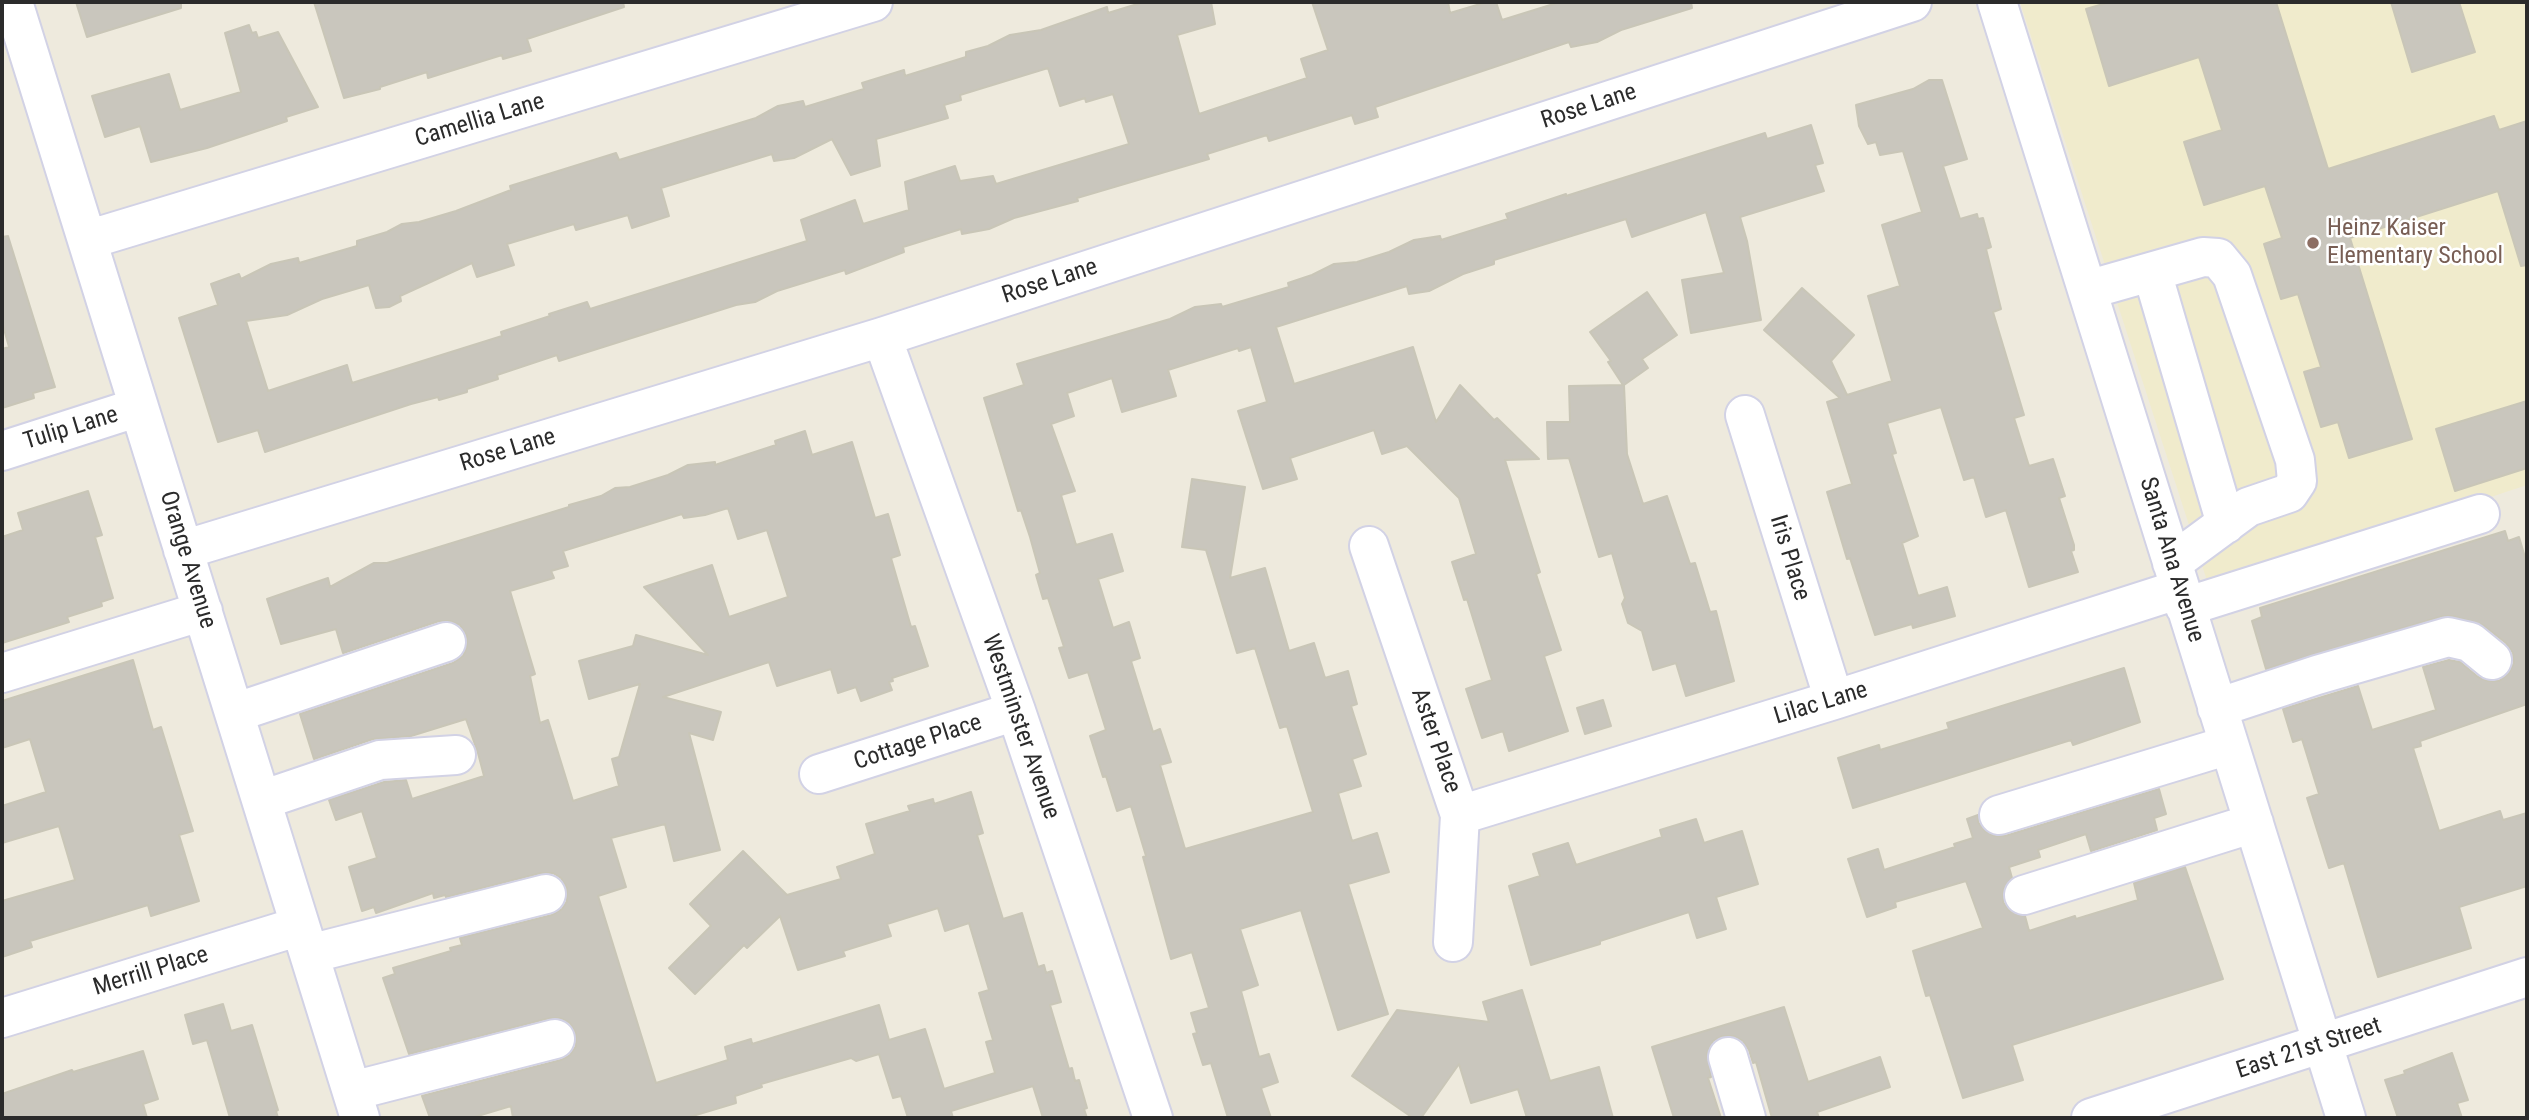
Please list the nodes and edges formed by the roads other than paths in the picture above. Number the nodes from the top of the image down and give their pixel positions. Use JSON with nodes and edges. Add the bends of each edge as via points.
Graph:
{"nodes":[{"id":1,"x":13,"y":2,"type":"edge"},
{"id":2,"x":873,"y":2,"type":"edge"},
{"id":3,"x":1912,"y":2,"type":"edge"},
{"id":4,"x":1997,"y":2,"type":"edge"},
{"id":5,"x":87,"y":240,"type":"junction"},
{"id":6,"x":2152,"y":272,"type":"junction"},
{"id":7,"x":2087,"y":290,"type":"junction"},
{"id":8,"x":882,"y":337,"type":"junction"},
{"id":9,"x":139,"y":407,"type":"junction"},
{"id":10,"x":1745,"y":415,"type":"dead end"},
{"id":11,"x":2,"y":451,"type":"edge"},
{"id":12,"x":2480,"y":514,"type":"dead end"},
{"id":13,"x":2226,"y":523,"type":"junction"},
{"id":14,"x":1368,"y":546,"type":"dead end"},
{"id":15,"x":183,"y":550,"type":"junction"},
{"id":16,"x":2179,"y":586,"type":"junction"},
{"id":17,"x":202,"y":611,"type":"junction"},
{"id":18,"x":446,"y":642,"type":"dead end"},
{"id":19,"x":2492,"y":660,"type":"dead end"},
{"id":20,"x":2,"y":673,"type":"edge"},
{"id":21,"x":1834,"y":700,"type":"junction"},
{"id":22,"x":2217,"y":708,"type":"junction"},
{"id":23,"x":1016,"y":711,"type":"junction"},
{"id":24,"x":234,"y":713,"type":"junction"},
{"id":25,"x":2229,"y":745,"type":"junction"},
{"id":26,"x":456,"y":755,"type":"dead end"},
{"id":27,"x":819,"y":774,"type":"dead end"},
{"id":28,"x":262,"y":800,"type":"junction"},
{"id":29,"x":1460,"y":815,"type":"junction"},
{"id":30,"x":1999,"y":815,"type":"dead end"},
{"id":31,"x":2254,"y":824,"type":"junction"},
{"id":32,"x":545,"y":894,"type":"dead end"},
{"id":33,"x":2024,"y":895,"type":"dead end"},
{"id":34,"x":305,"y":940,"type":"junction"},
{"id":35,"x":1453,"y":942,"type":"dead end"},
{"id":36,"x":2527,"y":977,"type":"edge"},
{"id":37,"x":2,"y":1018,"type":"edge"},
{"id":38,"x":555,"y":1039,"type":"dead end"},
{"id":39,"x":2323,"y":1045,"type":"junction"},
{"id":40,"x":1728,"y":1057,"type":"dead end"},
{"id":41,"x":356,"y":1105,"type":"edge"},
{"id":42,"x":1153,"y":1118,"type":"edge"},
{"id":43,"x":1746,"y":1118,"type":"edge"},
{"id":44,"x":2091,"y":1118,"type":"edge"},
{"id":45,"x":2346,"y":1118,"type":"edge"}],
"edges":[{"from":1,"to":5,"type":"street","name":"Orange Avenue"},
{"from":2,"to":5,"type":"street","name":"Camellia Lane"},
{"from":3,"to":8,"type":"street","name":"Rose Lane"},
{"from":4,"to":7,"type":"street","name":"Santa Ana Avenue"},
{"from":5,"to":9,"type":"street","name":"Orange Avenue"},
{"from":6,"to":7,"type":"street"},
{"from":6,"to":13,"type":"street"},
{"from":6,"to":13,"type":"street","via":[[2211,257],[2218,258],[2232,275],[2295,460],[2297,481],[2289,493],[2248,508]]},
{"from":7,"to":16,"type":"street","name":"Santa Ana Avenue"},
{"from":8,"to":15,"type":"street","name":"Rose Lane"},
{"from":8,"to":23,"type":"street","name":"Westminster Avenue"},
{"from":9,"to":11,"type":"street","name":"Tulip Lane"},
{"from":9,"to":15,"type":"street","name":"Orange Avenue"},
{"from":10,"to":21,"type":"street","name":"Iris Place"},
{"from":12,"to":16,"type":"street","name":"Lilac Lane"},
{"from":13,"to":16,"type":"street"},
{"from":14,"to":29,"type":"street","name":"Aster Place"},
{"from":15,"to":17,"type":"street","name":"Orange Avenue"},
{"from":16,"to":21,"type":"street","name":"Lilac Lane"},
{"from":16,"to":22,"type":"street","name":"Santa Ana Avenue"},
{"from":17,"to":20,"type":"street"},
{"from":17,"to":24,"type":"street","name":"Orange Avenue"},
{"from":18,"to":24,"type":"street"},
{"from":19,"to":22,"type":"street","via":[[2470,642],[2448,637]]},
{"from":21,"to":29,"type":"street","name":"Lilac Lane"},
{"from":22,"to":25,"type":"street","name":"Santa Ana Avenue"},
{"from":23,"to":27,"type":"street","name":"Cottage Place"},
{"from":23,"to":42,"type":"street","name":"Westminster Avenue"},
{"from":24,"to":28,"type":"street","name":"Orange Avenue"},
{"from":25,"to":30,"type":"street"},
{"from":25,"to":31,"type":"street","name":"Santa Ana Avenue"},
{"from":26,"to":28,"type":"street","via":[[380,760]]},
{"from":28,"to":34,"type":"street","name":"Orange Avenue"},
{"from":29,"to":35,"type":"street","name":"Aster Place"},
{"from":31,"to":33,"type":"street"},
{"from":31,"to":39,"type":"street","name":"Santa Ana Avenue"},
{"from":32,"to":34,"type":"street","name":"Merrill Place"},
{"from":34,"to":37,"type":"street","name":"Merrill Place"},
{"from":34,"to":41,"type":"street","name":"Orange Avenue"},
{"from":36,"to":39,"type":"street","name":"East 21st Street"},
{"from":38,"to":41,"type":"street"},
{"from":39,"to":44,"type":"street","name":"East 21st Street"},
{"from":39,"to":45,"type":"street","name":"Santa Ana Avenue"},
{"from":40,"to":43,"type":"street"}]}
